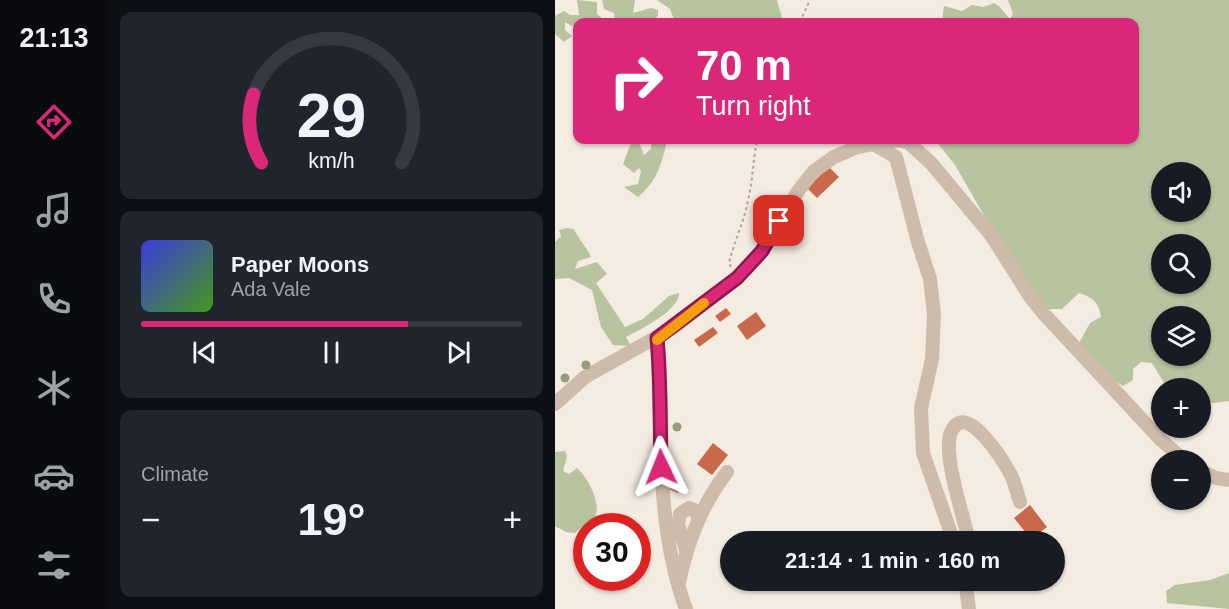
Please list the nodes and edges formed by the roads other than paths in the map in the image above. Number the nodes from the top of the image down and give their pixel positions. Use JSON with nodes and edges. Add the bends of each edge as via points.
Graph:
{"nodes":[{"id":1,"x":873,"y":144,"type":"joint"},
{"id":2,"x":910,"y":144,"type":"edge"},
{"id":3,"x":657,"y":338,"type":"junction"},
{"id":4,"x":555,"y":404,"type":"edge"},
{"id":5,"x":1173,"y":450,"type":"edge"},
{"id":6,"x":727,"y":472,"type":"dead end"},
{"id":7,"x":1211,"y":476,"type":"edge"},
{"id":8,"x":1229,"y":480,"type":"edge"},
{"id":9,"x":1020,"y":502,"type":"dead end"},
{"id":10,"x":950,"y":531,"type":"edge"},
{"id":11,"x":966,"y":531,"type":"edge"},
{"id":12,"x":678,"y":584,"type":"junction"},
{"id":13,"x":968,"y":591,"type":"edge"},
{"id":14,"x":686,"y":609,"type":"edge"},
{"id":15,"x":969,"y":609,"type":"edge"}],
"edges":[{"from":1,"to":3,"type":"street","via":[[834,157],[814,171],[798,190],[762,251],[737,278]]},
{"from":1,"to":10,"type":"street","via":[[895,157],[930,279],[935,328],[921,408],[923,453]]},
{"from":2,"to":5,"type":"street","via":[[991,235],[1045,315]]},
{"from":3,"to":4,"type":"street","via":[[585,378]]},
{"from":3,"to":12,"type":"street","via":[[662,490]]},
{"from":6,"to":12,"type":"street","via":[[699,518],[689,508],[680,514],[678,524],[686,550]]},
{"from":7,"to":8,"type":"street"},
{"from":9,"to":11,"type":"street","via":[[1012,477],[981,432],[972,425],[955,426],[950,439],[952,476]]},
{"from":12,"to":14,"type":"street"},
{"from":13,"to":15,"type":"street"}]}
